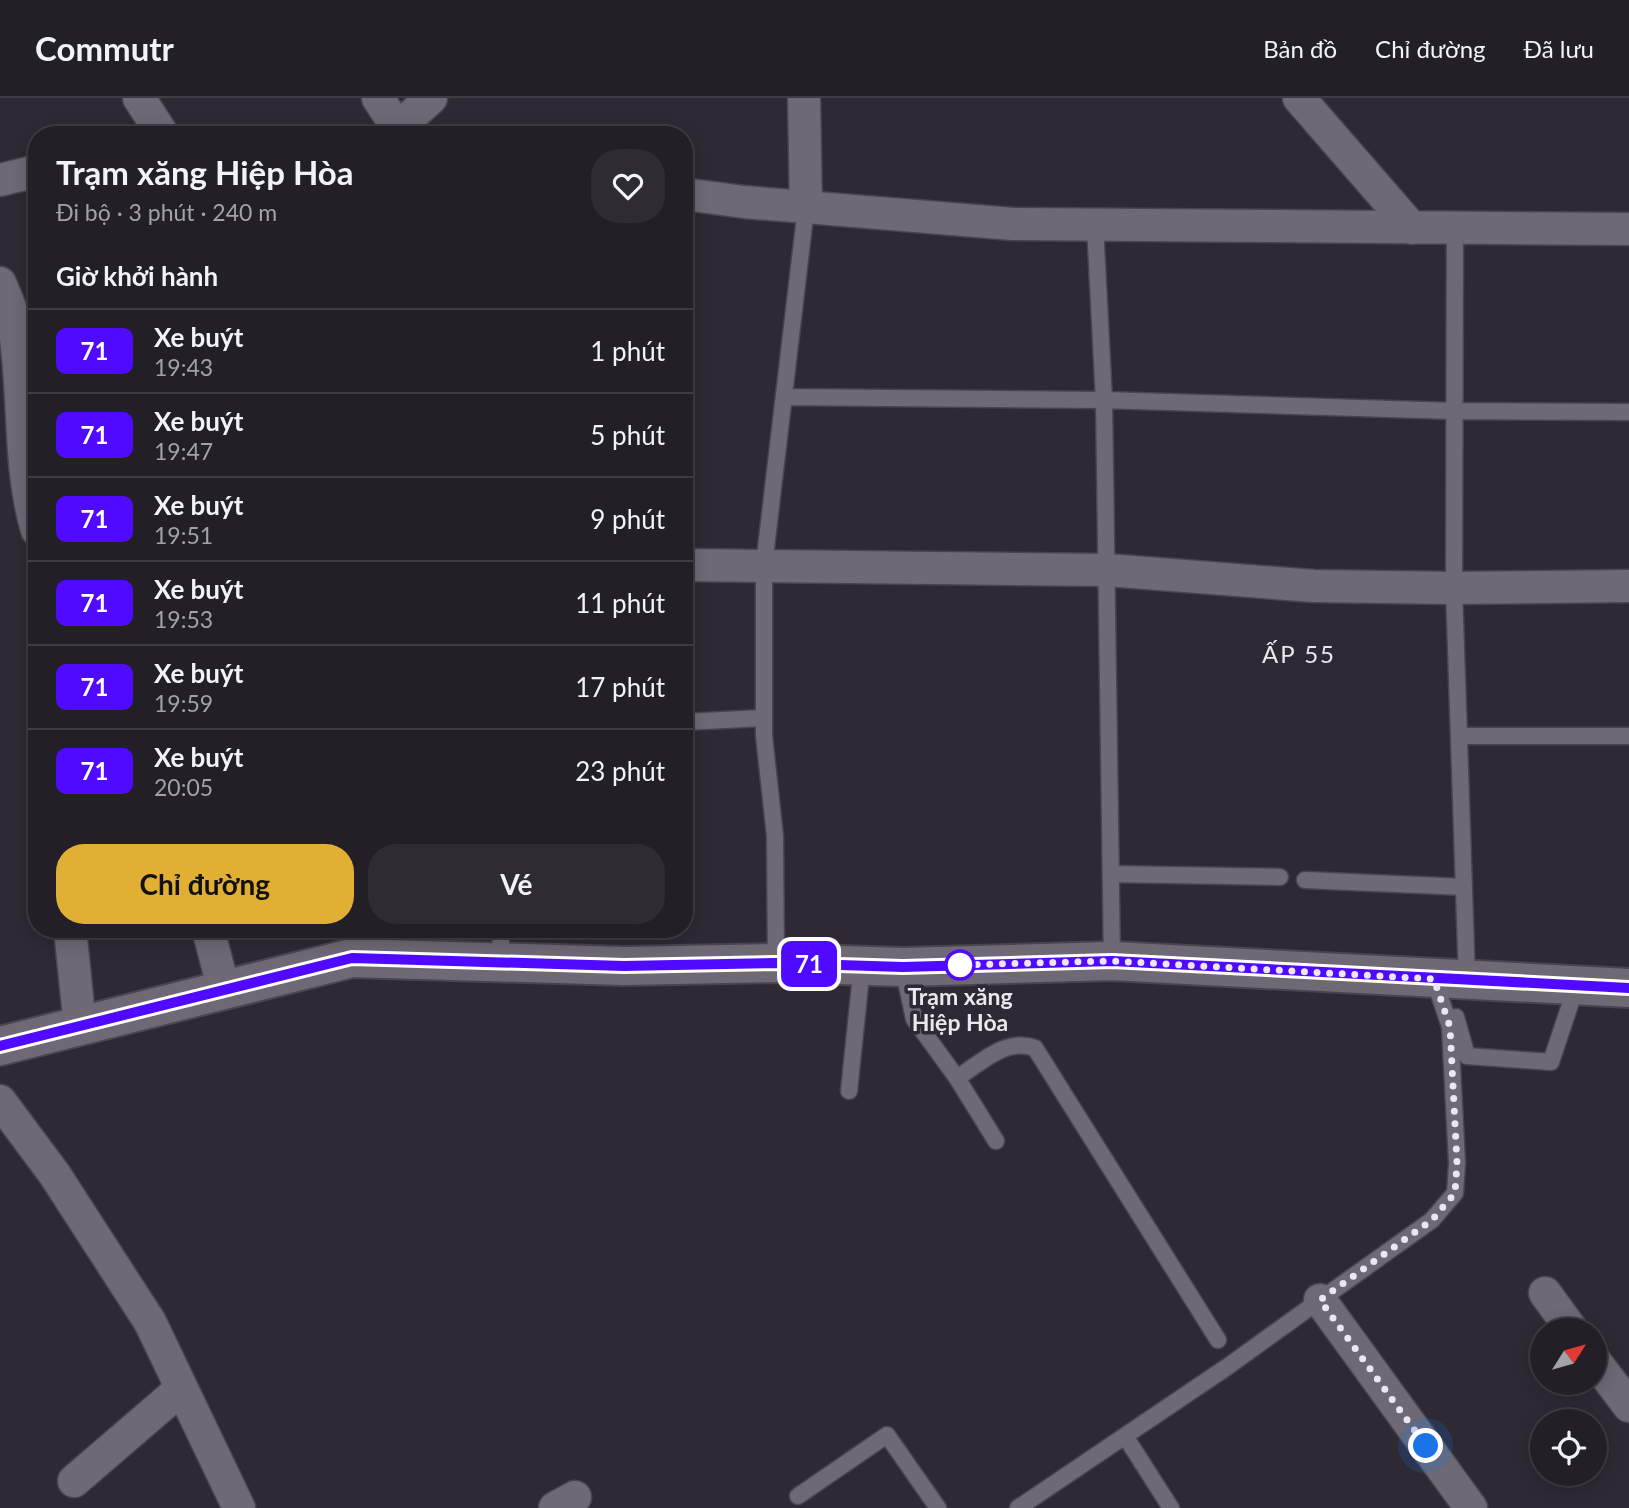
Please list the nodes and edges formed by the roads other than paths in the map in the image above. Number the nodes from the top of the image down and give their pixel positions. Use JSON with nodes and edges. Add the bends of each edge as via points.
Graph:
{"nodes":[{"id":1,"x":139,"y":98,"type":"edge"},
{"id":2,"x":378,"y":98,"type":"edge"},
{"id":3,"x":431,"y":98,"type":"edge"},
{"id":4,"x":804,"y":98,"type":"edge"},
{"id":5,"x":1299,"y":98,"type":"edge"},
{"id":6,"x":157,"y":126,"type":"edge"},
{"id":7,"x":396,"y":126,"type":"edge"},
{"id":8,"x":405,"y":126,"type":"edge"},
{"id":9,"x":28,"y":173,"type":"edge"},
{"id":10,"x":0,"y":180,"type":"edge"},
{"id":11,"x":693,"y":195,"type":"edge"},
{"id":12,"x":806,"y":208,"type":"junction"},
{"id":13,"x":1095,"y":225,"type":"junction"},
{"id":14,"x":1412,"y":228,"type":"junction"},
{"id":15,"x":1455,"y":228,"type":"junction"},
{"id":16,"x":1629,"y":229,"type":"edge"},
{"id":17,"x":0,"y":283,"type":"edge"},
{"id":18,"x":28,"y":389,"type":"edge"},
{"id":19,"x":784,"y":397,"type":"junction"},
{"id":20,"x":1104,"y":400,"type":"junction"},
{"id":21,"x":1454,"y":411,"type":"junction"},
{"id":22,"x":1629,"y":412,"type":"edge"},
{"id":23,"x":693,"y":565,"type":"edge"},
{"id":24,"x":764,"y":565,"type":"junction"},
{"id":25,"x":1107,"y":570,"type":"junction"},
{"id":26,"x":1629,"y":586,"type":"edge"},
{"id":27,"x":1454,"y":588,"type":"junction"},
{"id":28,"x":764,"y":718,"type":"junction"},
{"id":29,"x":693,"y":722,"type":"edge"},
{"id":30,"x":1459,"y":736,"type":"junction"},
{"id":31,"x":1629,"y":736,"type":"edge"},
{"id":32,"x":1111,"y":874,"type":"junction"},
{"id":33,"x":1280,"y":877,"type":"dead end"},
{"id":34,"x":1305,"y":880,"type":"dead end"},
{"id":35,"x":1464,"y":887,"type":"junction"},
{"id":36,"x":71,"y":938,"type":"edge"},
{"id":37,"x":210,"y":938,"type":"edge"},
{"id":38,"x":501,"y":947,"type":"edge"},
{"id":39,"x":1112,"y":961,"type":"junction"},
{"id":40,"x":776,"y":963,"type":"junction"},
{"id":41,"x":862,"y":965,"type":"junction"},
{"id":42,"x":903,"y":967,"type":"junction"},
{"id":43,"x":1449,"y":980,"type":"junction"},
{"id":44,"x":1576,"y":987,"type":"junction"},
{"id":45,"x":1629,"y":988,"type":"edge"},
{"id":46,"x":224,"y":990,"type":"junction"},
{"id":47,"x":80,"y":1026,"type":"junction"},
{"id":48,"x":0,"y":1046,"type":"edge"},
{"id":49,"x":957,"y":1078,"type":"junction"},
{"id":50,"x":849,"y":1091,"type":"dead end"},
{"id":51,"x":0,"y":1101,"type":"edge"},
{"id":52,"x":996,"y":1141,"type":"dead end"},
{"id":53,"x":1545,"y":1293,"type":"dead end"},
{"id":54,"x":1320,"y":1300,"type":"junction"},
{"id":55,"x":1563,"y":1318,"type":"edge"},
{"id":56,"x":1218,"y":1340,"type":"dead end"},
{"id":57,"x":1607,"y":1377,"type":"edge"},
{"id":58,"x":181,"y":1388,"type":"junction"},
{"id":59,"x":1629,"y":1406,"type":"edge"},
{"id":60,"x":1125,"y":1436,"type":"junction"},
{"id":61,"x":74,"y":1481,"type":"dead end"},
{"id":62,"x":798,"y":1496,"type":"dead end"},
{"id":63,"x":239,"y":1508,"type":"edge"},
{"id":64,"x":939,"y":1508,"type":"edge"},
{"id":65,"x":1018,"y":1508,"type":"edge"},
{"id":66,"x":1171,"y":1508,"type":"edge"},
{"id":67,"x":1471,"y":1508,"type":"edge"}],
"edges":[{"from":1,"to":6,"type":"street"},
{"from":2,"to":7,"type":"street"},
{"from":3,"to":8,"type":"street"},
{"from":4,"to":12,"type":"street"},
{"from":5,"to":14,"type":"street"},
{"from":9,"to":10,"type":"street"},
{"from":11,"to":12,"type":"street"},
{"from":12,"to":13,"type":"street","via":[[1013,224]]},
{"from":12,"to":19,"type":"lane"},
{"from":13,"to":14,"type":"street"},
{"from":13,"to":20,"type":"lane"},
{"from":14,"to":15,"type":"street"},
{"from":15,"to":16,"type":"street"},
{"from":15,"to":21,"type":"lane"},
{"from":17,"to":18,"type":"street","via":[[13,316]]},
{"from":19,"to":20,"type":"lane"},
{"from":19,"to":24,"type":"lane"},
{"from":20,"to":21,"type":"lane"},
{"from":20,"to":25,"type":"lane"},
{"from":21,"to":22,"type":"lane"},
{"from":21,"to":27,"type":"lane"},
{"from":23,"to":24,"type":"street"},
{"from":24,"to":25,"type":"street"},
{"from":24,"to":28,"type":"lane"},
{"from":25,"to":27,"type":"street","via":[[1314,586]]},
{"from":25,"to":32,"type":"lane"},
{"from":26,"to":27,"type":"street"},
{"from":27,"to":30,"type":"lane"},
{"from":28,"to":29,"type":"lane"},
{"from":28,"to":40,"type":"lane","via":[[775,836]]},
{"from":30,"to":31,"type":"lane"},
{"from":30,"to":35,"type":"lane"},
{"from":32,"to":33,"type":"lane"},
{"from":32,"to":39,"type":"lane"},
{"from":34,"to":35,"type":"lane"},
{"from":35,"to":43,"type":"lane"},
{"from":36,"to":47,"type":"street"},
{"from":37,"to":46,"type":"street"},
{"from":38,"to":40,"type":"main road","via":[[624,966]]},
{"from":38,"to":46,"type":"main road","via":[[352,958]]},
{"from":39,"to":42,"type":"main road"},
{"from":39,"to":43,"type":"main road"},
{"from":40,"to":41,"type":"main road"},
{"from":41,"to":42,"type":"main road"},
{"from":41,"to":50,"type":"lane"},
{"from":42,"to":49,"type":"lane","via":[[914,1019]]},
{"from":43,"to":44,"type":"main road"},
{"from":43,"to":44,"type":"lane","via":[[1467,1056],[1551,1062]]},
{"from":43,"to":54,"type":"lane","via":[[1455,1193],[1432,1220]]},
{"from":44,"to":45,"type":"main road"},
{"from":46,"to":47,"type":"main road"},
{"from":47,"to":48,"type":"main road"},
{"from":49,"to":52,"type":"lane"},
{"from":49,"to":56,"type":"lane","via":[[1009,1045],[1035,1048]]},
{"from":51,"to":58,"type":"street","via":[[55,1175],[150,1322]]},
{"from":53,"to":55,"type":"street"},
{"from":54,"to":60,"type":"lane"},
{"from":54,"to":67,"type":"street"},
{"from":57,"to":59,"type":"street"},
{"from":58,"to":61,"type":"street"},
{"from":58,"to":63,"type":"street"},
{"from":60,"to":65,"type":"lane"},
{"from":60,"to":66,"type":"lane"},
{"from":62,"to":64,"type":"lane","via":[[887,1435]]}]}
